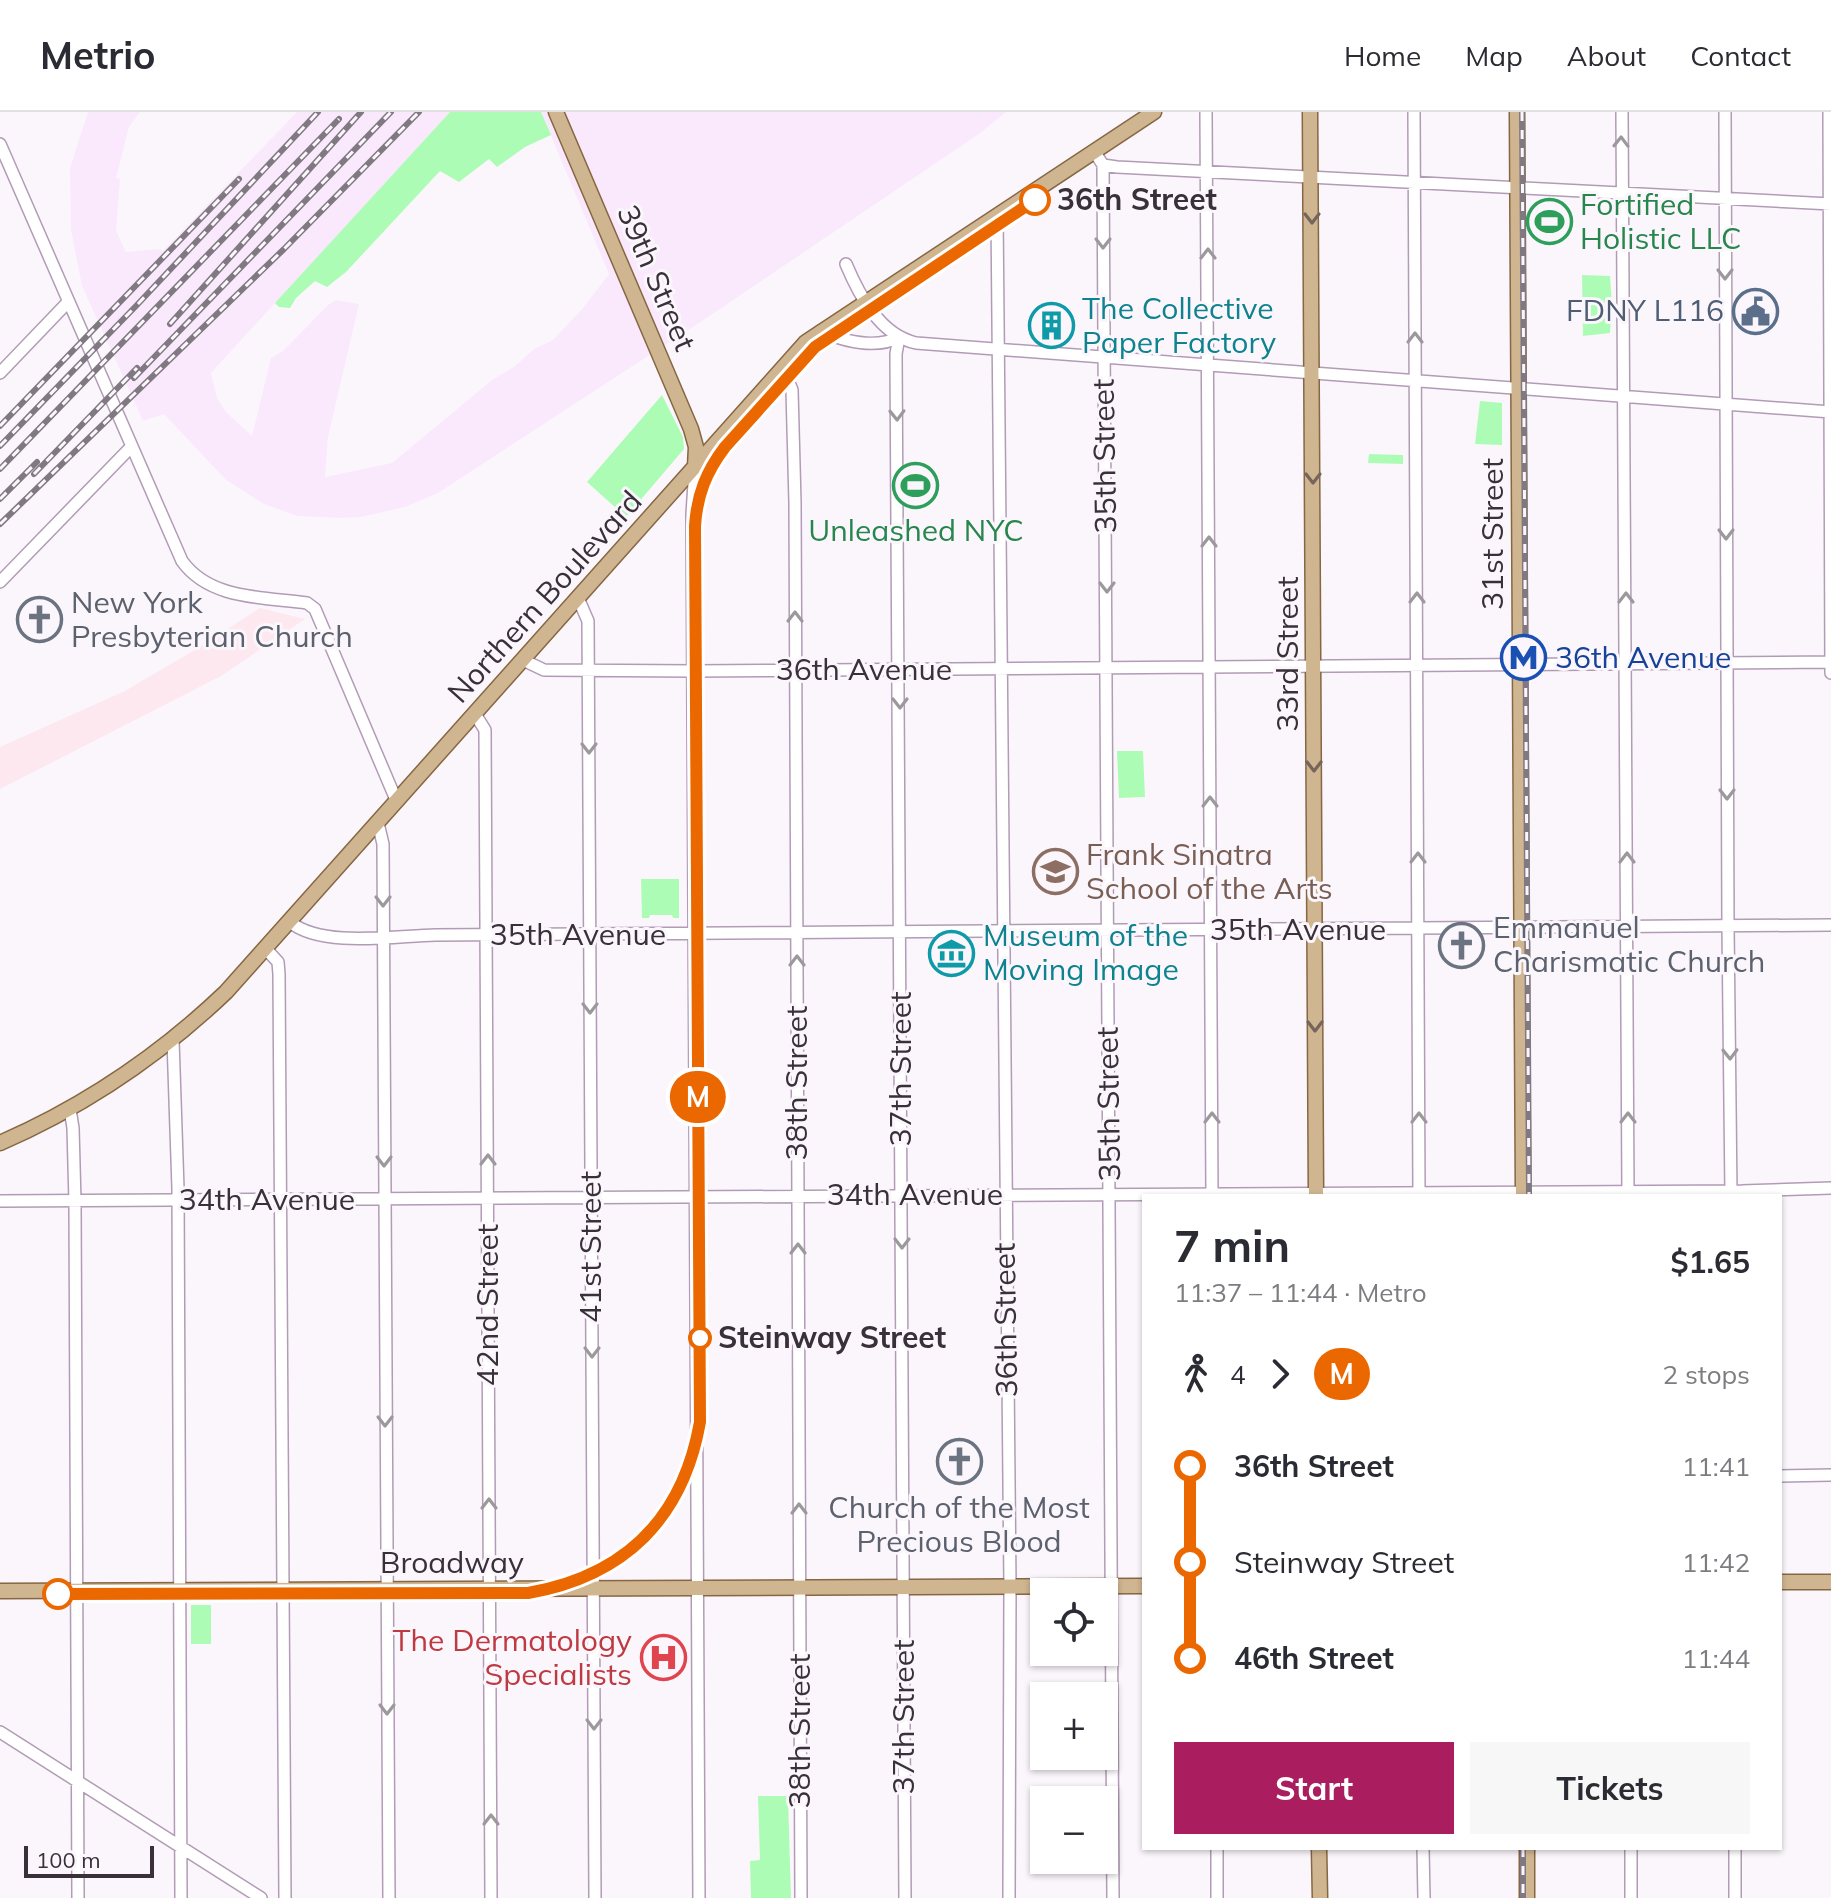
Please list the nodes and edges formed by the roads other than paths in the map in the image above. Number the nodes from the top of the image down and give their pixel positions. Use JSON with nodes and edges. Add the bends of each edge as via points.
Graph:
{"nodes":[{"id":1,"x":556,"y":112,"type":"edge"},
{"id":2,"x":1154,"y":112,"type":"edge"},
{"id":3,"x":1206,"y":112,"type":"edge"},
{"id":4,"x":1310,"y":112,"type":"edge"},
{"id":5,"x":1414,"y":112,"type":"edge"},
{"id":6,"x":1517,"y":112,"type":"edge"},
{"id":7,"x":1622,"y":112,"type":"edge"},
{"id":8,"x":1725,"y":112,"type":"edge"},
{"id":9,"x":1829,"y":112,"type":"edge"},
{"id":10,"x":0,"y":144,"type":"edge"},
{"id":11,"x":1094,"y":151,"type":"junction"},
{"id":12,"x":1103,"y":165,"type":"junction"},
{"id":13,"x":1207,"y":171,"type":"junction"},
{"id":14,"x":1311,"y":177,"type":"junction"},
{"id":15,"x":1415,"y":182,"type":"junction"},
{"id":16,"x":1517,"y":188,"type":"junction"},
{"id":17,"x":1621,"y":192,"type":"junction"},
{"id":18,"x":1724,"y":198,"type":"junction"},
{"id":19,"x":1830,"y":204,"type":"edge"},
{"id":20,"x":997,"y":215,"type":"junction"},
{"id":21,"x":846,"y":264,"type":"dead end"},
{"id":22,"x":866,"y":301,"type":"junction"},
{"id":23,"x":68,"y":302,"type":"junction"},
{"id":24,"x":820,"y":331,"type":"junction"},
{"id":25,"x":899,"y":337,"type":"junction"},
{"id":26,"x":1000,"y":350,"type":"junction"},
{"id":27,"x":1104,"y":358,"type":"junction"},
{"id":28,"x":1208,"y":366,"type":"junction"},
{"id":29,"x":783,"y":367,"type":"junction"},
{"id":30,"x":0,"y":373,"type":"edge"},
{"id":31,"x":1312,"y":374,"type":"junction"},
{"id":32,"x":1416,"y":382,"type":"junction"},
{"id":33,"x":1518,"y":390,"type":"junction"},
{"id":34,"x":1625,"y":398,"type":"junction"},
{"id":35,"x":1725,"y":406,"type":"junction"},
{"id":36,"x":1830,"y":412,"type":"edge"},
{"id":37,"x":131,"y":447,"type":"junction"},
{"id":38,"x":695,"y":468,"type":"junction"},
{"id":39,"x":0,"y":582,"type":"edge"},
{"id":40,"x":578,"y":598,"type":"junction"},
{"id":41,"x":523,"y":660,"type":"junction"},
{"id":42,"x":1831,"y":662,"type":"edge"},
{"id":43,"x":1726,"y":663,"type":"junction"},
{"id":44,"x":1626,"y":664,"type":"junction"},
{"id":45,"x":1417,"y":665,"type":"junction"},
{"id":46,"x":1519,"y":665,"type":"junction"},
{"id":47,"x":1314,"y":666,"type":"junction"},
{"id":48,"x":1210,"y":667,"type":"junction"},
{"id":49,"x":1107,"y":668,"type":"junction"},
{"id":50,"x":1003,"y":669,"type":"junction"},
{"id":51,"x":588,"y":670,"type":"junction"},
{"id":52,"x":795,"y":670,"type":"junction"},
{"id":53,"x":899,"y":670,"type":"junction"},
{"id":54,"x":694,"y":671,"type":"junction"},
{"id":55,"x":1831,"y":673,"type":"edge"},
{"id":56,"x":475,"y":714,"type":"junction"},
{"id":57,"x":397,"y":802,"type":"junction"},
{"id":58,"x":378,"y":823,"type":"junction"},
{"id":59,"x":290,"y":922,"type":"junction"},
{"id":60,"x":1831,"y":925,"type":"edge"},
{"id":61,"x":1728,"y":926,"type":"junction"},
{"id":62,"x":1627,"y":927,"type":"junction"},
{"id":63,"x":1418,"y":928,"type":"junction"},
{"id":64,"x":1521,"y":928,"type":"junction"},
{"id":65,"x":1315,"y":929,"type":"junction"},
{"id":66,"x":1211,"y":930,"type":"junction"},
{"id":67,"x":1109,"y":931,"type":"junction"},
{"id":68,"x":1004,"y":932,"type":"junction"},
{"id":69,"x":900,"y":933,"type":"junction"},
{"id":70,"x":696,"y":934,"type":"junction"},
{"id":71,"x":797,"y":934,"type":"junction"},
{"id":72,"x":590,"y":935,"type":"junction"},
{"id":73,"x":383,"y":936,"type":"junction"},
{"id":74,"x":486,"y":936,"type":"junction"},
{"id":75,"x":266,"y":949,"type":"junction"},
{"id":76,"x":173,"y":1040,"type":"junction"},
{"id":77,"x":70,"y":1109,"type":"junction"},
{"id":78,"x":0,"y":1143,"type":"edge"},
{"id":79,"x":1831,"y":1188,"type":"edge"},
{"id":80,"x":1523,"y":1193,"type":"edge"},
{"id":81,"x":1628,"y":1193,"type":"edge"},
{"id":82,"x":1731,"y":1193,"type":"edge"},
{"id":83,"x":1110,"y":1194,"type":"junction"},
{"id":84,"x":1212,"y":1194,"type":"edge"},
{"id":85,"x":1316,"y":1194,"type":"edge"},
{"id":86,"x":1419,"y":1194,"type":"edge"},
{"id":87,"x":902,"y":1195,"type":"junction"},
{"id":88,"x":1005,"y":1195,"type":"junction"},
{"id":89,"x":798,"y":1196,"type":"junction"},
{"id":90,"x":697,"y":1197,"type":"junction"},
{"id":91,"x":591,"y":1198,"type":"junction"},
{"id":92,"x":384,"y":1199,"type":"junction"},
{"id":93,"x":488,"y":1199,"type":"junction"},
{"id":94,"x":281,"y":1200,"type":"junction"},
{"id":95,"x":0,"y":1201,"type":"edge"},
{"id":96,"x":178,"y":1201,"type":"junction"},
{"id":97,"x":75,"y":1202,"type":"junction"},
{"id":98,"x":1831,"y":1475,"type":"edge"},
{"id":99,"x":1782,"y":1476,"type":"edge"},
{"id":100,"x":1112,"y":1578,"type":"edge"},
{"id":101,"x":1782,"y":1582,"type":"edge"},
{"id":102,"x":1831,"y":1582,"type":"edge"},
{"id":103,"x":1118,"y":1586,"type":"edge"},
{"id":104,"x":1142,"y":1586,"type":"edge"},
{"id":105,"x":799,"y":1587,"type":"junction"},
{"id":106,"x":1010,"y":1587,"type":"junction"},
{"id":107,"x":1030,"y":1587,"type":"edge"},
{"id":108,"x":593,"y":1588,"type":"junction"},
{"id":109,"x":698,"y":1588,"type":"junction"},
{"id":110,"x":904,"y":1588,"type":"junction"},
{"id":111,"x":386,"y":1589,"type":"junction"},
{"id":112,"x":489,"y":1589,"type":"junction"},
{"id":113,"x":283,"y":1590,"type":"junction"},
{"id":114,"x":0,"y":1591,"type":"edge"},
{"id":115,"x":77,"y":1591,"type":"junction"},
{"id":116,"x":179,"y":1591,"type":"junction"},
{"id":117,"x":1112,"y":1666,"type":"edge"},
{"id":118,"x":0,"y":1732,"type":"edge"},
{"id":119,"x":78,"y":1781,"type":"junction"},
{"id":120,"x":181,"y":1847,"type":"junction"},
{"id":121,"x":1217,"y":1850,"type":"edge"},
{"id":122,"x":1319,"y":1850,"type":"edge"},
{"id":123,"x":1423,"y":1850,"type":"edge"},
{"id":124,"x":1527,"y":1850,"type":"edge"},
{"id":125,"x":1631,"y":1850,"type":"edge"},
{"id":126,"x":1735,"y":1850,"type":"edge"},
{"id":127,"x":78,"y":1898,"type":"edge"},
{"id":128,"x":181,"y":1898,"type":"edge"},
{"id":129,"x":261,"y":1898,"type":"edge"},
{"id":130,"x":285,"y":1898,"type":"edge"},
{"id":131,"x":389,"y":1898,"type":"edge"},
{"id":132,"x":491,"y":1898,"type":"edge"},
{"id":133,"x":595,"y":1898,"type":"edge"},
{"id":134,"x":699,"y":1898,"type":"edge"},
{"id":135,"x":801,"y":1898,"type":"edge"},
{"id":136,"x":905,"y":1898,"type":"edge"},
{"id":137,"x":1009,"y":1898,"type":"edge"},
{"id":138,"x":1113,"y":1898,"type":"edge"},
{"id":139,"x":1217,"y":1898,"type":"edge"},
{"id":140,"x":1320,"y":1898,"type":"edge"},
{"id":141,"x":1424,"y":1898,"type":"edge"},
{"id":142,"x":1527,"y":1898,"type":"edge"},
{"id":143,"x":1631,"y":1898,"type":"edge"},
{"id":144,"x":1735,"y":1898,"type":"edge"}],
"edges":[{"from":1,"to":38,"type":"main road","name":"39th Street","via":[[694,437]]},
{"from":2,"to":11,"type":"main road","name":"Northern Boulevard"},
{"from":3,"to":13,"type":"street"},
{"from":4,"to":14,"type":"main road","name":"33rd Street"},
{"from":5,"to":15,"type":"street"},
{"from":6,"to":16,"type":"main road","name":"31st Street"},
{"from":17,"to":7,"type":"street","one_way":true},
{"from":8,"to":18,"type":"street"},
{"from":9,"to":19,"type":"street"},
{"from":10,"to":23,"type":"street"},
{"from":11,"to":12,"type":"street"},
{"from":11,"to":20,"type":"main road","name":"Northern Boulevard"},
{"from":12,"to":13,"type":"street"},
{"from":12,"to":27,"type":"street","name":"35th Street","one_way":true},
{"from":13,"to":14,"type":"street"},
{"from":28,"to":13,"type":"street","one_way":true},
{"from":14,"to":15,"type":"street"},
{"from":14,"to":31,"type":"main road","name":"33rd Street","one_way":true},
{"from":15,"to":16,"type":"street"},
{"from":32,"to":15,"type":"street","one_way":true},
{"from":16,"to":17,"type":"street"},
{"from":16,"to":33,"type":"main road","name":"31st Street"},
{"from":17,"to":18,"type":"street"},
{"from":17,"to":34,"type":"street"},
{"from":18,"to":19,"type":"street"},
{"from":18,"to":35,"type":"street","one_way":true},
{"from":19,"to":36,"type":"street"},
{"from":20,"to":22,"type":"main road","name":"Northern Boulevard"},
{"from":20,"to":26,"type":"street","name":"36th Street"},
{"from":21,"to":22,"type":"street"},
{"from":22,"to":24,"type":"main road","name":"Northern Boulevard"},
{"from":22,"to":25,"type":"street"},
{"from":23,"to":30,"type":"street"},
{"from":23,"to":37,"type":"street"},
{"from":24,"to":25,"type":"street","via":[[881,344]]},
{"from":24,"to":29,"type":"main road","name":"Northern Boulevard"},
{"from":25,"to":26,"type":"street"},
{"from":25,"to":53,"type":"street","name":"37th Street","one_way":true},
{"from":26,"to":27,"type":"street"},
{"from":26,"to":50,"type":"street","name":"36th Street"},
{"from":27,"to":28,"type":"street"},
{"from":27,"to":49,"type":"street","name":"35th Street","one_way":true},
{"from":28,"to":31,"type":"street"},
{"from":48,"to":28,"type":"street","one_way":true},
{"from":29,"to":38,"type":"main road","name":"Northern Boulevard"},
{"from":52,"to":29,"type":"street","name":"38th Street","one_way":true,"via":[[792,390]]},
{"from":31,"to":32,"type":"street"},
{"from":31,"to":47,"type":"main road","name":"33rd Street","one_way":true},
{"from":32,"to":33,"type":"street"},
{"from":45,"to":32,"type":"street","one_way":true},
{"from":33,"to":34,"type":"street"},
{"from":33,"to":46,"type":"main road","name":"31st Street"},
{"from":34,"to":35,"type":"street"},
{"from":44,"to":34,"type":"street","one_way":true},
{"from":35,"to":36,"type":"street"},
{"from":35,"to":43,"type":"street","one_way":true},
{"from":36,"to":42,"type":"street"},
{"from":37,"to":39,"type":"street"},
{"from":37,"to":57,"type":"street","via":[[179,555],[195,577],[226,591],[307,603],[317,613]]},
{"from":38,"to":40,"type":"main road","name":"Northern Boulevard"},
{"from":38,"to":54,"type":"street"},
{"from":40,"to":41,"type":"main road","name":"Northern Boulevard"},
{"from":40,"to":51,"type":"street","name":"41st Street","via":[[588,621]]},
{"from":41,"to":51,"type":"street","name":"36th Avenue","via":[[544,670]]},
{"from":41,"to":56,"type":"main road","name":"Northern Boulevard"},
{"from":42,"to":43,"type":"street","name":"36th Avenue"},
{"from":42,"to":55,"type":"street"},
{"from":43,"to":44,"type":"street","name":"36th Avenue"},
{"from":43,"to":61,"type":"street","one_way":true},
{"from":44,"to":46,"type":"street","name":"36th Avenue"},
{"from":62,"to":44,"type":"street","one_way":true},
{"from":45,"to":46,"type":"street","name":"36th Avenue"},
{"from":45,"to":47,"type":"street","name":"36th Avenue"},
{"from":63,"to":45,"type":"street","one_way":true},
{"from":46,"to":64,"type":"main road","name":"31st Street"},
{"from":47,"to":48,"type":"street","name":"36th Avenue"},
{"from":47,"to":65,"type":"main road","name":"33rd Street","one_way":true},
{"from":48,"to":49,"type":"street","name":"36th Avenue"},
{"from":66,"to":48,"type":"street","one_way":true},
{"from":49,"to":50,"type":"street","name":"36th Avenue"},
{"from":49,"to":67,"type":"street","name":"35th Street"},
{"from":50,"to":53,"type":"street","name":"36th Avenue"},
{"from":50,"to":68,"type":"street","name":"36th Street"},
{"from":51,"to":54,"type":"street","name":"36th Avenue"},
{"from":51,"to":72,"type":"street","name":"41st Street","one_way":true},
{"from":52,"to":53,"type":"street","name":"36th Avenue"},
{"from":52,"to":54,"type":"street","name":"36th Avenue"},
{"from":52,"to":71,"type":"street","name":"38th Street"},
{"from":53,"to":69,"type":"street","name":"37th Street","one_way":true},
{"from":54,"to":70,"type":"street"},
{"from":56,"to":57,"type":"main road","name":"Northern Boulevard"},
{"from":56,"to":74,"type":"street","name":"42nd Street","via":[[485,730]]},
{"from":57,"to":58,"type":"main road","name":"Northern Boulevard"},
{"from":58,"to":59,"type":"main road","name":"Northern Boulevard"},
{"from":58,"to":73,"type":"street","one_way":true,"via":[[383,844]]},
{"from":59,"to":73,"type":"street","name":"35th Avenue","via":[[312,935]]},
{"from":59,"to":75,"type":"main road","name":"Northern Boulevard"},
{"from":60,"to":61,"type":"street","name":"35th Avenue"},
{"from":61,"to":62,"type":"street","name":"35th Avenue"},
{"from":61,"to":82,"type":"street","one_way":true},
{"from":62,"to":64,"type":"street","name":"35th Avenue"},
{"from":81,"to":62,"type":"street","one_way":true},
{"from":63,"to":64,"type":"street","name":"35th Avenue"},
{"from":63,"to":65,"type":"street","name":"35th Avenue"},
{"from":86,"to":63,"type":"street","one_way":true},
{"from":64,"to":80,"type":"main road","name":"31st Street"},
{"from":65,"to":66,"type":"street","name":"35th Avenue"},
{"from":65,"to":85,"type":"main road","name":"33rd Street","one_way":true},
{"from":66,"to":67,"type":"street","name":"35th Avenue"},
{"from":84,"to":66,"type":"street","one_way":true},
{"from":67,"to":68,"type":"street","name":"35th Avenue"},
{"from":67,"to":83,"type":"street","name":"35th Street"},
{"from":68,"to":69,"type":"street","name":"35th Avenue"},
{"from":68,"to":88,"type":"street","name":"36th Street"},
{"from":69,"to":71,"type":"street","name":"35th Avenue"},
{"from":69,"to":87,"type":"street","name":"37th Street"},
{"from":70,"to":71,"type":"street","name":"35th Avenue"},
{"from":70,"to":72,"type":"street","name":"35th Avenue"},
{"from":70,"to":90,"type":"street"},
{"from":89,"to":71,"type":"street","name":"38th Street","one_way":true},
{"from":72,"to":74,"type":"street","name":"35th Avenue"},
{"from":72,"to":91,"type":"street","name":"41st Street","one_way":true},
{"from":73,"to":74,"type":"street","name":"35th Avenue"},
{"from":73,"to":92,"type":"street","one_way":true},
{"from":93,"to":74,"type":"street","name":"42nd Street","one_way":true},
{"from":75,"to":76,"type":"main road","name":"Northern Boulevard"},
{"from":75,"to":94,"type":"street","via":[[278,962],[279,974]]},
{"from":76,"to":77,"type":"main road","name":"Northern Boulevard"},
{"from":76,"to":96,"type":"street"},
{"from":77,"to":78,"type":"main road","name":"Northern Boulevard"},
{"from":77,"to":97,"type":"street"},
{"from":79,"to":82,"type":"street","name":"34th Avenue"},
{"from":80,"to":81,"type":"street","name":"34th Avenue"},
{"from":80,"to":86,"type":"street","name":"34th Avenue"},
{"from":81,"to":82,"type":"street","name":"34th Avenue"},
{"from":83,"to":84,"type":"street","name":"34th Avenue"},
{"from":83,"to":88,"type":"street","name":"34th Avenue"},
{"from":83,"to":100,"type":"street","name":"35th Street"},
{"from":84,"to":85,"type":"street","name":"34th Avenue"},
{"from":85,"to":86,"type":"street","name":"34th Avenue"},
{"from":87,"to":88,"type":"street","name":"34th Avenue"},
{"from":87,"to":89,"type":"street","name":"34th Avenue"},
{"from":87,"to":110,"type":"street","name":"37th Street","one_way":true},
{"from":88,"to":106,"type":"street","name":"36th Street"},
{"from":89,"to":90,"type":"street","name":"34th Avenue"},
{"from":105,"to":89,"type":"street","name":"38th Street","one_way":true},
{"from":90,"to":91,"type":"street","name":"34th Avenue"},
{"from":90,"to":109,"type":"street"},
{"from":91,"to":93,"type":"street","name":"34th Avenue"},
{"from":91,"to":108,"type":"street","name":"41st Street","one_way":true},
{"from":92,"to":93,"type":"street","name":"34th Avenue"},
{"from":92,"to":94,"type":"street","name":"34th Avenue"},
{"from":92,"to":111,"type":"street","one_way":true},
{"from":112,"to":93,"type":"street","name":"42nd Street","one_way":true},
{"from":94,"to":96,"type":"street","name":"34th Avenue"},
{"from":94,"to":113,"type":"street"},
{"from":95,"to":97,"type":"street","name":"34th Avenue"},
{"from":96,"to":97,"type":"street","name":"34th Avenue"},
{"from":96,"to":116,"type":"street"},
{"from":97,"to":115,"type":"street"},
{"from":98,"to":99,"type":"street"},
{"from":101,"to":102,"type":"main road"},
{"from":103,"to":104,"type":"main road","name":"Broadway"},
{"from":105,"to":109,"type":"main road","name":"Broadway"},
{"from":105,"to":110,"type":"main road","name":"Broadway"},
{"from":105,"to":135,"type":"street","name":"38th Street"},
{"from":106,"to":107,"type":"main road","name":"Broadway"},
{"from":106,"to":110,"type":"main road","name":"Broadway"},
{"from":106,"to":137,"type":"street","name":"36th Street"},
{"from":108,"to":109,"type":"main road","name":"Broadway"},
{"from":108,"to":112,"type":"main road","name":"Broadway"},
{"from":108,"to":133,"type":"street","name":"41st Street","one_way":true},
{"from":109,"to":134,"type":"street"},
{"from":110,"to":136,"type":"street","name":"37th Street"},
{"from":111,"to":112,"type":"main road","name":"Broadway"},
{"from":111,"to":113,"type":"main road","name":"Broadway"},
{"from":111,"to":131,"type":"street","one_way":true},
{"from":132,"to":112,"type":"street","name":"42nd Street","one_way":true},
{"from":113,"to":116,"type":"main road","name":"Broadway"},
{"from":113,"to":130,"type":"street"},
{"from":114,"to":115,"type":"main road","name":"Broadway"},
{"from":115,"to":116,"type":"main road","name":"Broadway"},
{"from":115,"to":119,"type":"street"},
{"from":116,"to":120,"type":"street"},
{"from":117,"to":138,"type":"street","name":"35th Street"},
{"from":118,"to":119,"type":"street"},
{"from":119,"to":120,"type":"street"},
{"from":119,"to":127,"type":"street"},
{"from":120,"to":128,"type":"street"},
{"from":120,"to":129,"type":"street"},
{"from":121,"to":139,"type":"street"},
{"from":122,"to":140,"type":"main road"},
{"from":123,"to":141,"type":"street"},
{"from":124,"to":142,"type":"main road"},
{"from":125,"to":143,"type":"street"},
{"from":126,"to":144,"type":"street"}]}
